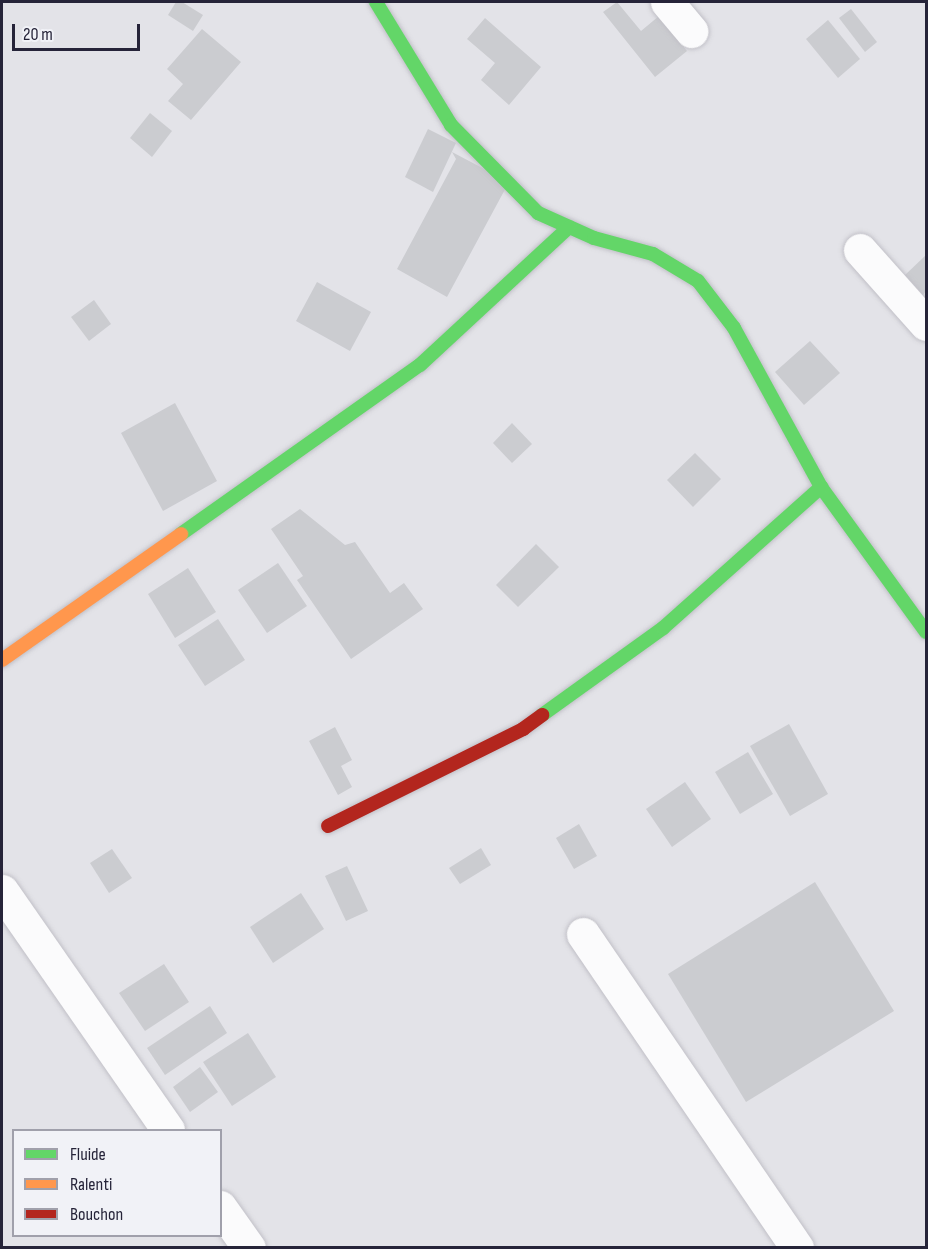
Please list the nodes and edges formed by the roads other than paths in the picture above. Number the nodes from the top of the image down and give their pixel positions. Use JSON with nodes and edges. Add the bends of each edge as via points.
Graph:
{"nodes":[{"id":1,"x":376,"y":2,"type":"edge"},
{"id":2,"x":667,"y":2,"type":"edge"},
{"id":3,"x":691,"y":31,"type":"dead end"},
{"id":4,"x":569,"y":227,"type":"junction"},
{"id":5,"x":860,"y":250,"type":"dead end"},
{"id":6,"x":927,"y":324,"type":"edge"},
{"id":7,"x":821,"y":487,"type":"junction"},
{"id":8,"x":927,"y":632,"type":"edge"},
{"id":9,"x":2,"y":660,"type":"edge"},
{"id":10,"x":328,"y":826,"type":"dead end"},
{"id":11,"x":2,"y":891,"type":"edge"},
{"id":12,"x":583,"y":934,"type":"dead end"},
{"id":13,"x":167,"y":1129,"type":"edge"},
{"id":14,"x":222,"y":1210,"type":"edge"},
{"id":15,"x":249,"y":1248,"type":"edge"},
{"id":16,"x":797,"y":1248,"type":"edge"}],
"edges":[{"from":1,"to":4,"type":"street","via":[[451,125],[538,213]]},
{"from":2,"to":3,"type":"street"},
{"from":4,"to":7,"type":"street","via":[[653,254],[698,281],[734,328]]},
{"from":4,"to":9,"type":"street","via":[[420,365]]},
{"from":5,"to":6,"type":"street"},
{"from":7,"to":8,"type":"street"},
{"from":7,"to":10,"type":"street","via":[[663,628],[523,729]]},
{"from":11,"to":13,"type":"street"},
{"from":12,"to":16,"type":"street"},
{"from":14,"to":15,"type":"street"}]}
